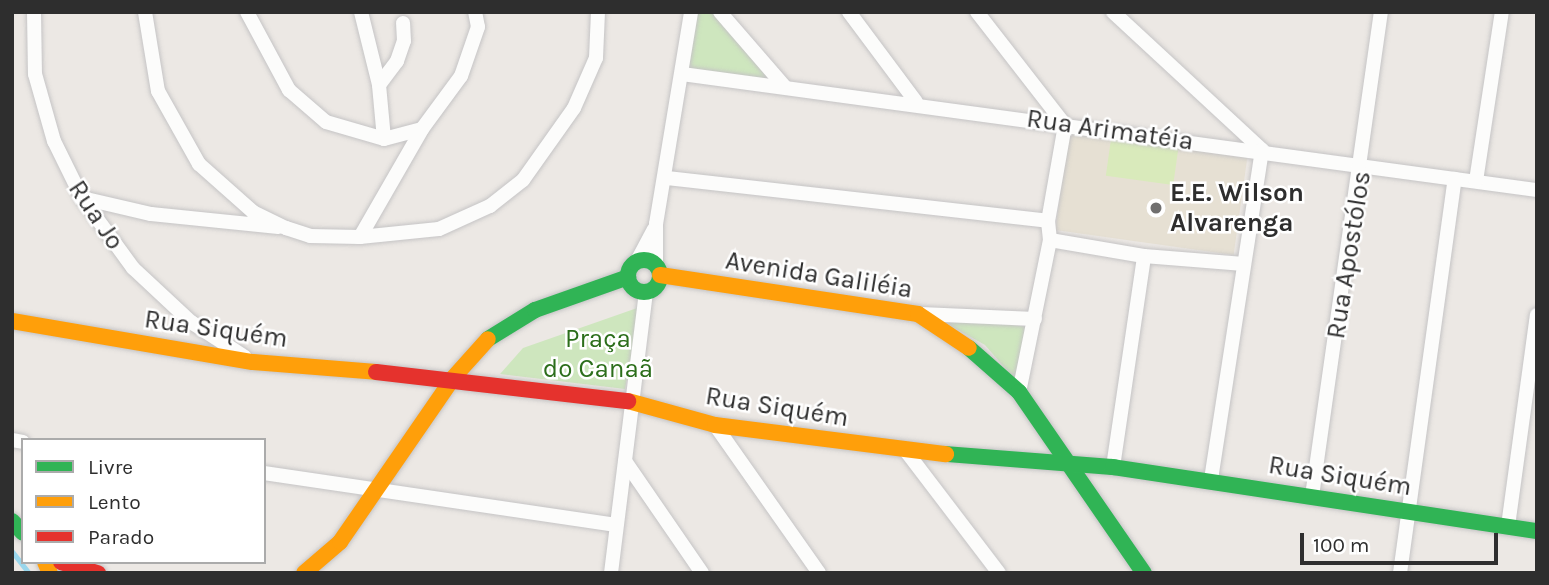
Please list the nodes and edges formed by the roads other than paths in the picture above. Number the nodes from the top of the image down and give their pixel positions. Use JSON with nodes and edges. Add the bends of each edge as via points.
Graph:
{"nodes":[{"id":1,"x":34,"y":12,"type":"edge"},
{"id":2,"x":145,"y":12,"type":"edge"},
{"id":3,"x":247,"y":12,"type":"edge"},
{"id":4,"x":258,"y":12,"type":"edge"},
{"id":5,"x":361,"y":12,"type":"edge"},
{"id":6,"x":475,"y":12,"type":"edge"},
{"id":7,"x":598,"y":12,"type":"edge"},
{"id":8,"x":691,"y":12,"type":"edge"},
{"id":9,"x":720,"y":12,"type":"edge"},
{"id":10,"x":849,"y":12,"type":"edge"},
{"id":11,"x":977,"y":12,"type":"edge"},
{"id":12,"x":1113,"y":12,"type":"edge"},
{"id":13,"x":1381,"y":12,"type":"edge"},
{"id":14,"x":1502,"y":12,"type":"edge"},
{"id":15,"x":403,"y":23,"type":"dead end"},
{"id":16,"x":263,"y":38,"type":"junction"},
{"id":17,"x":682,"y":74,"type":"junction"},
{"id":18,"x":379,"y":85,"type":"junction"},
{"id":19,"x":785,"y":87,"type":"junction"},
{"id":20,"x":916,"y":102,"type":"junction"},
{"id":21,"x":1065,"y":125,"type":"junction"},
{"id":22,"x":422,"y":129,"type":"junction"},
{"id":23,"x":384,"y":139,"type":"junction"},
{"id":24,"x":1262,"y":150,"type":"junction"},
{"id":25,"x":1362,"y":166,"type":"junction"},
{"id":26,"x":667,"y":178,"type":"junction"},
{"id":27,"x":1455,"y":179,"type":"junction"},
{"id":28,"x":1476,"y":181,"type":"junction"},
{"id":29,"x":1537,"y":190,"type":"edge"},
{"id":30,"x":82,"y":198,"type":"junction"},
{"id":31,"x":1048,"y":221,"type":"junction"},
{"id":32,"x":656,"y":224,"type":"junction"},
{"id":33,"x":286,"y":228,"type":"junction"},
{"id":34,"x":360,"y":237,"type":"junction"},
{"id":35,"x":1050,"y":240,"type":"junction"},
{"id":36,"x":1144,"y":256,"type":"junction"},
{"id":37,"x":637,"y":261,"type":"junction"},
{"id":38,"x":1244,"y":264,"type":"junction"},
{"id":39,"x":658,"y":270,"type":"junction"},
{"id":40,"x":628,"y":278,"type":"junction"},
{"id":41,"x":646,"y":292,"type":"junction"},
{"id":42,"x":918,"y":314,"type":"junction"},
{"id":43,"x":1537,"y":315,"type":"edge"},
{"id":44,"x":1035,"y":319,"type":"junction"},
{"id":45,"x":13,"y":320,"type":"edge"},
{"id":46,"x":253,"y":362,"type":"junction"},
{"id":47,"x":453,"y":378,"type":"junction"},
{"id":48,"x":1019,"y":392,"type":"junction"},
{"id":49,"x":634,"y":402,"type":"junction"},
{"id":50,"x":715,"y":425,"type":"junction"},
{"id":51,"x":906,"y":450,"type":"junction"},
{"id":52,"x":625,"y":461,"type":"junction"},
{"id":53,"x":1065,"y":462,"type":"junction"},
{"id":54,"x":1113,"y":467,"type":"junction"},
{"id":55,"x":266,"y":472,"type":"edge"},
{"id":56,"x":1211,"y":481,"type":"junction"},
{"id":57,"x":378,"y":487,"type":"junction"},
{"id":58,"x":1312,"y":496,"type":"junction"},
{"id":59,"x":1407,"y":512,"type":"junction"},
{"id":60,"x":616,"y":525,"type":"junction"},
{"id":61,"x":1508,"y":526,"type":"junction"},
{"id":62,"x":1537,"y":531,"type":"edge"},
{"id":63,"x":67,"y":564,"type":"edge"},
{"id":64,"x":89,"y":572,"type":"edge"},
{"id":65,"x":303,"y":573,"type":"edge"},
{"id":66,"x":611,"y":573,"type":"edge"},
{"id":67,"x":702,"y":573,"type":"edge"},
{"id":68,"x":819,"y":573,"type":"edge"},
{"id":69,"x":999,"y":573,"type":"edge"},
{"id":70,"x":1144,"y":573,"type":"edge"},
{"id":71,"x":1400,"y":573,"type":"edge"}],
"edges":[{"from":1,"to":30,"type":"street","name":"Rua Jo","via":[[35,74],[54,142]]},
{"from":2,"to":33,"type":"street","via":[[158,91],[199,164],[253,212]]},
{"from":3,"to":16,"type":"street"},
{"from":4,"to":16,"type":"street"},
{"from":5,"to":18,"type":"street"},
{"from":6,"to":22,"type":"street","via":[[478,27],[461,76]]},
{"from":7,"to":34,"type":"street","via":[[596,58],[579,96],[523,180],[490,206],[439,229]]},
{"from":8,"to":17,"type":"street"},
{"from":9,"to":19,"type":"street"},
{"from":10,"to":20,"type":"street"},
{"from":11,"to":21,"type":"street"},
{"from":12,"to":24,"type":"street"},
{"from":13,"to":25,"type":"street","name":"Rua Apostólos"},
{"from":14,"to":28,"type":"street"},
{"from":15,"to":18,"type":"street","via":[[404,41],[397,61]]},
{"from":16,"to":23,"type":"street","via":[[289,90],[326,122]]},
{"from":17,"to":19,"type":"street","name":"Rua Arimatéia"},
{"from":17,"to":26,"type":"street"},
{"from":18,"to":23,"type":"street"},
{"from":19,"to":20,"type":"street","name":"Rua Arimatéia"},
{"from":20,"to":21,"type":"street","name":"Rua Arimatéia"},
{"from":21,"to":24,"type":"street","name":"Rua Arimatéia"},
{"from":21,"to":31,"type":"street"},
{"from":22,"to":23,"type":"street"},
{"from":22,"to":34,"type":"street"},
{"from":24,"to":25,"type":"street","name":"Rua Arimatéia"},
{"from":24,"to":38,"type":"street"},
{"from":25,"to":27,"type":"street","name":"Rua Arimatéia"},
{"from":25,"to":58,"type":"street","name":"Rua Apostólos"},
{"from":26,"to":31,"type":"street"},
{"from":26,"to":32,"type":"street"},
{"from":27,"to":28,"type":"street","name":"Rua Arimatéia"},
{"from":27,"to":59,"type":"street"},
{"from":28,"to":29,"type":"street","name":"Rua Arimatéia"},
{"from":30,"to":33,"type":"street","via":[[151,214]]},
{"from":30,"to":46,"type":"street","name":"Rua Jo","via":[[133,268],[191,322]]},
{"from":31,"to":35,"type":"street"},
{"from":32,"to":37,"type":"street"},
{"from":32,"to":39,"type":"street"},
{"from":33,"to":34,"type":"street","via":[[310,236]]},
{"from":35,"to":36,"type":"street"},
{"from":35,"to":44,"type":"street"},
{"from":36,"to":38,"type":"street"},
{"from":36,"to":54,"type":"street"},
{"from":37,"to":39,"type":"street"},
{"from":37,"to":40,"type":"street"},
{"from":38,"to":56,"type":"street"},
{"from":39,"to":41,"type":"street","via":[[656,286]]},
{"from":39,"to":42,"type":"street","name":"Avenida Galiléia"},
{"from":40,"to":41,"type":"street","via":[[634,288]]},
{"from":40,"to":47,"type":"street","via":[[535,310],[490,337]]},
{"from":41,"to":49,"type":"street"},
{"from":42,"to":44,"type":"street"},
{"from":42,"to":48,"type":"street","name":"Avenida Galiléia","via":[[979,355]]},
{"from":43,"to":61,"type":"street"},
{"from":44,"to":48,"type":"street"},
{"from":45,"to":46,"type":"street","name":"Rua Siquém"},
{"from":46,"to":47,"type":"street","name":"Rua Siquém"},
{"from":47,"to":49,"type":"street","name":"Rua Siquém"},
{"from":47,"to":57,"type":"street"},
{"from":48,"to":53,"type":"street","name":"Avenida Galiléia"},
{"from":49,"to":50,"type":"street","name":"Rua Siquém"},
{"from":49,"to":52,"type":"street"},
{"from":50,"to":51,"type":"street","name":"Rua Siquém"},
{"from":50,"to":68,"type":"street"},
{"from":51,"to":53,"type":"street","name":"Rua Siquém"},
{"from":51,"to":69,"type":"street"},
{"from":52,"to":60,"type":"street"},
{"from":52,"to":67,"type":"street"},
{"from":53,"to":54,"type":"street","name":"Rua Siquém"},
{"from":53,"to":70,"type":"street","name":"Avenida Galiléia"},
{"from":54,"to":56,"type":"street","name":"Rua Siquém"},
{"from":55,"to":57,"type":"street"},
{"from":56,"to":58,"type":"street","name":"Rua Siquém"},
{"from":57,"to":60,"type":"street"},
{"from":57,"to":65,"type":"street","via":[[340,542]]},
{"from":58,"to":59,"type":"street","name":"Rua Siquém"},
{"from":59,"to":61,"type":"street","name":"Rua Siquém"},
{"from":59,"to":71,"type":"street"},
{"from":60,"to":66,"type":"street"},
{"from":61,"to":62,"type":"street","name":"Rua Siquém"},
{"from":63,"to":64,"type":"street"}]}
